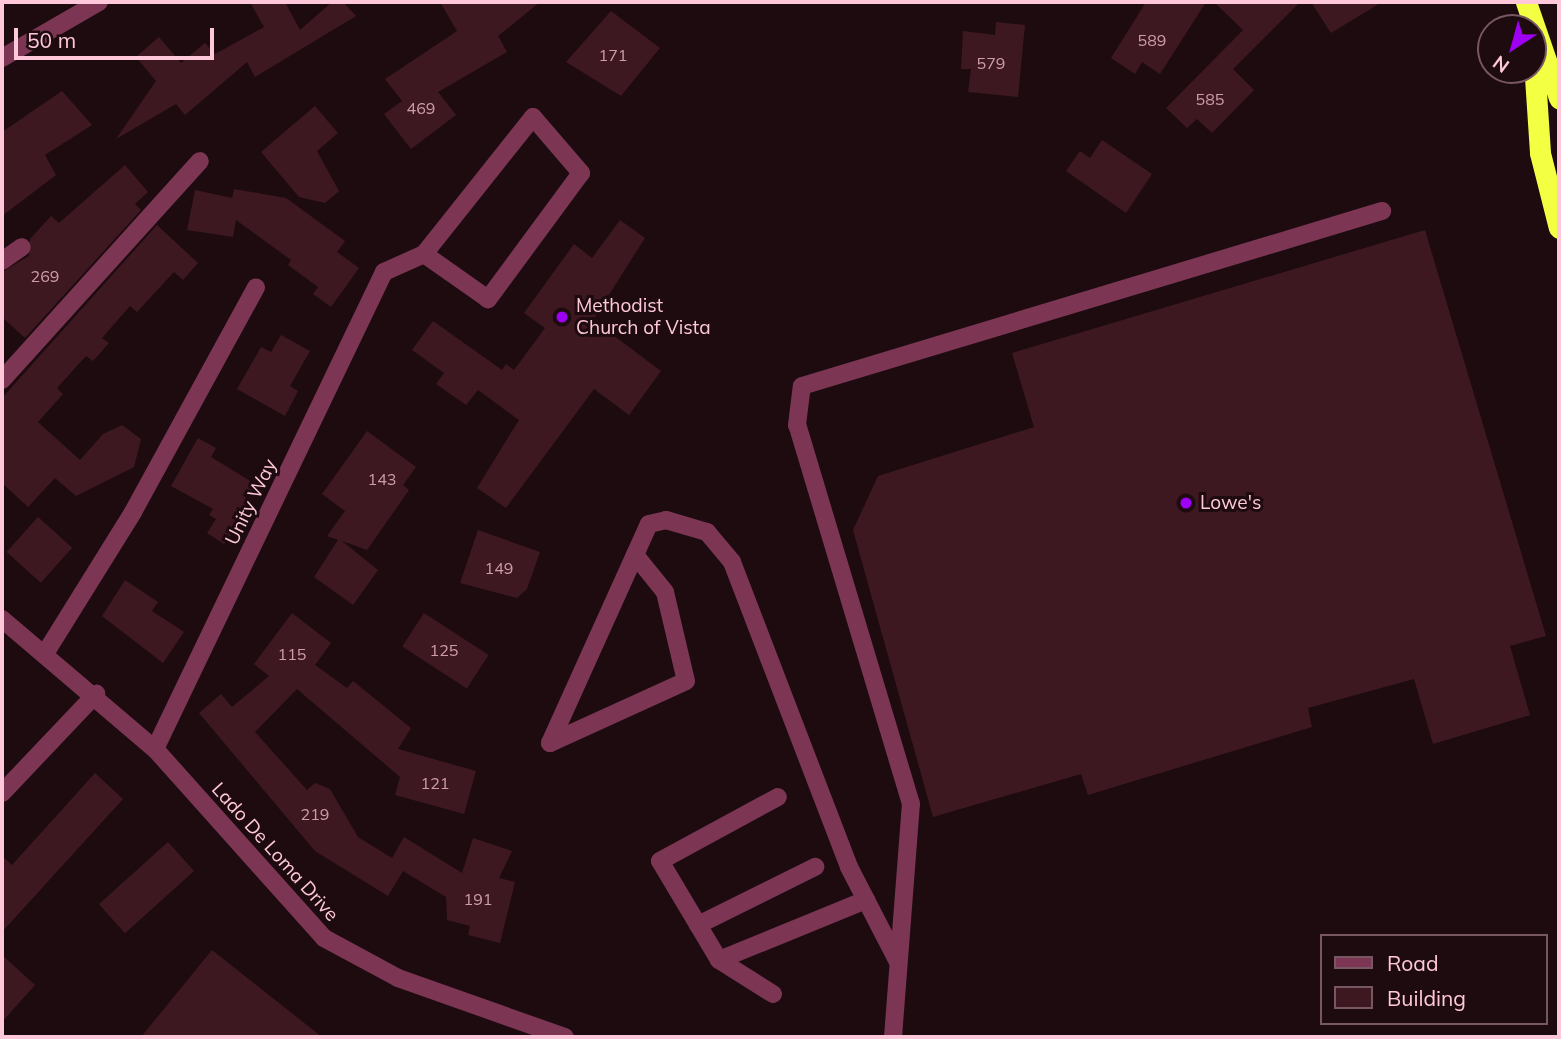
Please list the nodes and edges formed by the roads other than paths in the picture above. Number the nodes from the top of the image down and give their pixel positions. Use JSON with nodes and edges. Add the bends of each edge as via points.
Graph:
{"nodes":[{"id":1,"x":99,"y":2,"type":"edge"},
{"id":2,"x":2,"y":58,"type":"edge"},
{"id":3,"x":1547,"y":63,"type":"edge"},
{"id":4,"x":1535,"y":84,"type":"edge"},
{"id":5,"x":1559,"y":97,"type":"edge"},
{"id":6,"x":200,"y":161,"type":"dead end"},
{"id":7,"x":1382,"y":211,"type":"dead end"},
{"id":8,"x":1559,"y":228,"type":"edge"},
{"id":9,"x":22,"y":247,"type":"dead end"},
{"id":10,"x":424,"y":254,"type":"junction"},
{"id":11,"x":2,"y":261,"type":"edge"},
{"id":12,"x":256,"y":287,"type":"dead end"},
{"id":13,"x":2,"y":380,"type":"edge"},
{"id":14,"x":635,"y":555,"type":"junction"},
{"id":15,"x":2,"y":619,"type":"edge"},
{"id":16,"x":46,"y":652,"type":"junction"},
{"id":17,"x":96,"y":694,"type":"junction"},
{"id":18,"x":155,"y":750,"type":"junction"},
{"id":19,"x":2,"y":793,"type":"edge"},
{"id":20,"x":778,"y":797,"type":"dead end"},
{"id":21,"x":815,"y":867,"type":"dead end"},
{"id":22,"x":866,"y":901,"type":"junction"},
{"id":23,"x":698,"y":925,"type":"junction"},
{"id":24,"x":719,"y":960,"type":"junction"},
{"id":25,"x":899,"y":962,"type":"junction"},
{"id":26,"x":773,"y":994,"type":"dead end"},
{"id":27,"x":565,"y":1037,"type":"edge"},
{"id":28,"x":893,"y":1037,"type":"edge"}],
"edges":[{"from":1,"to":2,"type":"street"},
{"from":3,"to":5,"type":"highway"},
{"from":4,"to":8,"type":"highway","via":[[1540,153]]},
{"from":6,"to":13,"type":"street"},
{"from":7,"to":25,"type":"street","via":[[802,386],[797,425],[911,804]]},
{"from":9,"to":11,"type":"street"},
{"from":10,"to":10,"type":"street","via":[[533,117],[580,173],[488,299]]},
{"from":10,"to":18,"type":"street","name":"Unity Way","via":[[384,272]]},
{"from":12,"to":16,"type":"street","via":[[133,512]]},
{"from":14,"to":14,"type":"street","via":[[596,643],[550,743],[686,681],[665,592]]},
{"from":14,"to":22,"type":"street","via":[[649,524],[666,520],[707,532],[732,562]]},
{"from":15,"to":16,"type":"street","name":"Lado De Loma Drive"},
{"from":16,"to":17,"type":"street","name":"Lado De Loma Drive"},
{"from":17,"to":18,"type":"street","name":"Lado De Loma Drive"},
{"from":17,"to":19,"type":"street"},
{"from":18,"to":27,"type":"street","name":"Lado De Loma Drive","via":[[324,938],[398,978]]},
{"from":20,"to":23,"type":"street","via":[[660,862]]},
{"from":21,"to":23,"type":"street"},
{"from":22,"to":24,"type":"street"},
{"from":22,"to":25,"type":"street"},
{"from":23,"to":24,"type":"street"},
{"from":24,"to":26,"type":"street"},
{"from":25,"to":28,"type":"street"}]}
